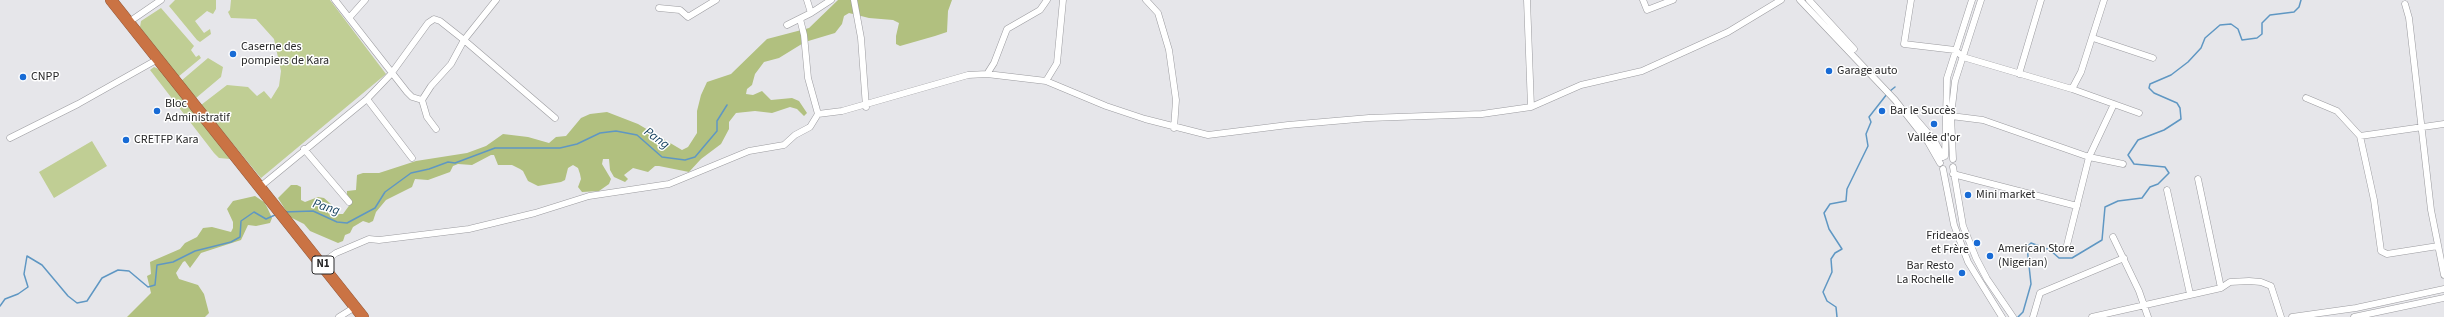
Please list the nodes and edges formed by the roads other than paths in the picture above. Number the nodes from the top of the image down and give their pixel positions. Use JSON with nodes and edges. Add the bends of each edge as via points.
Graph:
{"nodes":[{"id":1,"x":111,"y":0,"type":"edge"},
{"id":2,"x":162,"y":0,"type":"edge"},
{"id":3,"x":335,"y":0,"type":"edge"},
{"id":4,"x":365,"y":0,"type":"edge"},
{"id":5,"x":496,"y":0,"type":"edge"},
{"id":6,"x":716,"y":0,"type":"edge"},
{"id":7,"x":807,"y":0,"type":"edge"},
{"id":8,"x":831,"y":0,"type":"edge"},
{"id":9,"x":854,"y":0,"type":"edge"},
{"id":10,"x":1047,"y":0,"type":"edge"},
{"id":11,"x":1063,"y":0,"type":"edge"},
{"id":12,"x":1146,"y":0,"type":"edge"},
{"id":13,"x":1527,"y":0,"type":"edge"},
{"id":14,"x":1643,"y":0,"type":"edge"},
{"id":15,"x":1673,"y":0,"type":"edge"},
{"id":16,"x":1782,"y":0,"type":"edge"},
{"id":17,"x":1800,"y":0,"type":"edge"},
{"id":18,"x":1809,"y":0,"type":"edge"},
{"id":19,"x":1911,"y":0,"type":"edge"},
{"id":20,"x":1972,"y":0,"type":"edge"},
{"id":21,"x":1981,"y":0,"type":"edge"},
{"id":22,"x":2041,"y":0,"type":"edge"},
{"id":23,"x":2104,"y":0,"type":"edge"},
{"id":24,"x":2404,"y":4,"type":"dead end"},
{"id":25,"x":659,"y":8,"type":"dead end"},
{"id":26,"x":811,"y":13,"type":"junction"},
{"id":27,"x":349,"y":18,"type":"junction"},
{"id":28,"x":800,"y":19,"type":"junction"},
{"id":29,"x":128,"y":22,"type":"junction"},
{"id":30,"x":787,"y":25,"type":"dead end"},
{"id":31,"x":2093,"y":38,"type":"junction"},
{"id":32,"x":464,"y":40,"type":"junction"},
{"id":33,"x":1955,"y":50,"type":"junction"},
{"id":34,"x":1963,"y":57,"type":"junction"},
{"id":35,"x":2153,"y":58,"type":"dead end"},
{"id":36,"x":158,"y":59,"type":"junction"},
{"id":37,"x":391,"y":74,"type":"junction"},
{"id":38,"x":986,"y":74,"type":"junction"},
{"id":39,"x":2019,"y":74,"type":"junction"},
{"id":40,"x":1046,"y":80,"type":"junction"},
{"id":41,"x":2072,"y":89,"type":"junction"},
{"id":42,"x":1889,"y":91,"type":"junction"},
{"id":43,"x":2306,"y":98,"type":"dead end"},
{"id":44,"x":367,"y":99,"type":"junction"},
{"id":45,"x":422,"y":100,"type":"junction"},
{"id":46,"x":2114,"y":104,"type":"junction"},
{"id":47,"x":866,"y":105,"type":"junction"},
{"id":48,"x":1531,"y":107,"type":"junction"},
{"id":49,"x":2138,"y":112,"type":"dead end"},
{"id":50,"x":818,"y":114,"type":"junction"},
{"id":51,"x":1951,"y":116,"type":"junction"},
{"id":52,"x":555,"y":118,"type":"dead end"},
{"id":53,"x":2444,"y":124,"type":"edge"},
{"id":54,"x":436,"y":128,"type":"dead end"},
{"id":55,"x":1174,"y":128,"type":"junction"},
{"id":56,"x":2422,"y":129,"type":"junction"},
{"id":57,"x":2360,"y":136,"type":"junction"},
{"id":58,"x":10,"y":138,"type":"dead end"},
{"id":59,"x":304,"y":149,"type":"junction"},
{"id":60,"x":2089,"y":157,"type":"junction"},
{"id":61,"x":412,"y":158,"type":"dead end"},
{"id":62,"x":1953,"y":159,"type":"junction"},
{"id":63,"x":1942,"y":161,"type":"junction"},
{"id":64,"x":2123,"y":164,"type":"dead end"},
{"id":65,"x":1953,"y":170,"type":"junction"},
{"id":66,"x":2198,"y":179,"type":"dead end"},
{"id":67,"x":260,"y":187,"type":"junction"},
{"id":68,"x":2167,"y":190,"type":"dead end"},
{"id":69,"x":349,"y":202,"type":"dead end"},
{"id":70,"x":2077,"y":206,"type":"junction"},
{"id":71,"x":2113,"y":238,"type":"dead end"},
{"id":72,"x":2438,"y":246,"type":"junction"},
{"id":73,"x":2066,"y":248,"type":"dead end"},
{"id":74,"x":2124,"y":258,"type":"junction"},
{"id":75,"x":322,"y":263,"type":"junction"},
{"id":76,"x":2444,"y":274,"type":"edge"},
{"id":77,"x":2221,"y":288,"type":"junction"},
{"id":78,"x":2444,"y":289,"type":"edge"},
{"id":79,"x":2190,"y":294,"type":"junction"},
{"id":80,"x":2444,"y":298,"type":"edge"},
{"id":81,"x":2145,"y":305,"type":"junction"},
{"id":82,"x":355,"y":308,"type":"junction"},
{"id":83,"x":339,"y":317,"type":"edge"},
{"id":84,"x":363,"y":317,"type":"edge"},
{"id":85,"x":2002,"y":317,"type":"edge"},
{"id":86,"x":2013,"y":317,"type":"edge"},
{"id":87,"x":2033,"y":317,"type":"edge"},
{"id":88,"x":2092,"y":317,"type":"edge"},
{"id":89,"x":2148,"y":317,"type":"edge"},
{"id":90,"x":2280,"y":317,"type":"edge"},
{"id":91,"x":2292,"y":317,"type":"edge"},
{"id":92,"x":2357,"y":317,"type":"edge"}],
"edges":[{"from":1,"to":29,"type":"highway","number":"N1"},
{"from":2,"to":29,"type":"street"},
{"from":3,"to":27,"type":"street"},
{"from":4,"to":27,"type":"street"},
{"from":5,"to":32,"type":"street"},
{"from":6,"to":25,"type":"street","via":[[688,17],[680,10]]},
{"from":7,"to":26,"type":"street"},
{"from":8,"to":26,"type":"street"},
{"from":9,"to":47,"type":"street","via":[[861,38]]},
{"from":10,"to":38,"type":"street","via":[[1040,10],[1007,29],[994,63]]},
{"from":11,"to":40,"type":"street","via":[[1057,63]]},
{"from":12,"to":55,"type":"street","via":[[1158,13],[1169,50],[1176,100]]},
{"from":13,"to":48,"type":"street"},
{"from":14,"to":15,"type":"street","via":[[1647,10]]},
{"from":16,"to":48,"type":"street","via":[[1728,32],[1642,71],[1580,85]]},
{"from":17,"to":42,"type":"street"},
{"from":18,"to":42,"type":"street"},
{"from":19,"to":33,"type":"street","via":[[1904,44]]},
{"from":20,"to":33,"type":"street"},
{"from":21,"to":34,"type":"street"},
{"from":22,"to":39,"type":"street"},
{"from":23,"to":31,"type":"street"},
{"from":24,"to":56,"type":"street","via":[[2409,18]]},
{"from":26,"to":28,"type":"street"},
{"from":27,"to":37,"type":"street"},
{"from":28,"to":30,"type":"street"},
{"from":28,"to":50,"type":"street","via":[[808,78]]},
{"from":29,"to":36,"type":"highway","number":"N1"},
{"from":31,"to":35,"type":"street"},
{"from":31,"to":41,"type":"street"},
{"from":32,"to":37,"type":"street","via":[[434,18]]},
{"from":32,"to":45,"type":"street","via":[[451,64]]},
{"from":32,"to":52,"type":"street"},
{"from":33,"to":34,"type":"street"},
{"from":33,"to":63,"type":"street","via":[[1947,78]]},
{"from":34,"to":39,"type":"street"},
{"from":34,"to":51,"type":"street","via":[[1955,81]]},
{"from":36,"to":58,"type":"street","via":[[78,104]]},
{"from":36,"to":67,"type":"highway","number":"N1"},
{"from":37,"to":44,"type":"street"},
{"from":37,"to":45,"type":"street","via":[[412,97]]},
{"from":38,"to":40,"type":"street"},
{"from":38,"to":47,"type":"street","via":[[968,75]]},
{"from":39,"to":41,"type":"street"},
{"from":40,"to":55,"type":"street","via":[[1106,106]]},
{"from":41,"to":46,"type":"street"},
{"from":42,"to":63,"type":"street","via":[[1934,140]]},
{"from":43,"to":57,"type":"street","via":[[2337,111]]},
{"from":44,"to":59,"type":"street"},
{"from":44,"to":61,"type":"street"},
{"from":45,"to":54,"type":"street","via":[[427,116]]},
{"from":46,"to":49,"type":"street"},
{"from":46,"to":60,"type":"street"},
{"from":47,"to":50,"type":"street"},
{"from":48,"to":55,"type":"street","via":[[1482,114],[1443,114],[1288,125],[1208,135]]},
{"from":50,"to":75,"type":"street","via":[[810,128],[795,135],[784,145],[749,151],[669,184],[589,196],[535,213],[469,229],[369,239],[336,253]]},
{"from":51,"to":60,"type":"street","via":[[1983,120]]},
{"from":51,"to":62,"type":"street"},
{"from":53,"to":56,"type":"street"},
{"from":56,"to":57,"type":"street"},
{"from":56,"to":72,"type":"street","via":[[2431,210]]},
{"from":57,"to":72,"type":"street","via":[[2374,200],[2381,251],[2387,254]]},
{"from":59,"to":67,"type":"street"},
{"from":59,"to":69,"type":"street"},
{"from":60,"to":64,"type":"street"},
{"from":60,"to":70,"type":"street"},
{"from":62,"to":63,"type":"street"},
{"from":62,"to":65,"type":"street"},
{"from":63,"to":65,"type":"street","via":[[1947,170]]},
{"from":63,"to":85,"type":"street","via":[[1954,226],[1968,262]]},
{"from":65,"to":70,"type":"street"},
{"from":65,"to":86,"type":"street","via":[[1963,226],[1976,258]]},
{"from":66,"to":77,"type":"street"},
{"from":67,"to":75,"type":"highway","number":"N1"},
{"from":68,"to":79,"type":"street"},
{"from":70,"to":73,"type":"street"},
{"from":71,"to":74,"type":"street"},
{"from":72,"to":76,"type":"street"},
{"from":74,"to":81,"type":"street"},
{"from":74,"to":87,"type":"street","via":[[2040,293]]},
{"from":75,"to":82,"type":"highway","number":"N1"},
{"from":77,"to":79,"type":"street"},
{"from":77,"to":90,"type":"street","via":[[2230,282],[2249,281],[2271,286]]},
{"from":78,"to":91,"type":"street","via":[[2356,308]]},
{"from":79,"to":81,"type":"street"},
{"from":80,"to":92,"type":"street"},
{"from":81,"to":88,"type":"street"},
{"from":81,"to":89,"type":"street"},
{"from":82,"to":83,"type":"street"},
{"from":82,"to":84,"type":"highway","number":"N1"}]}
